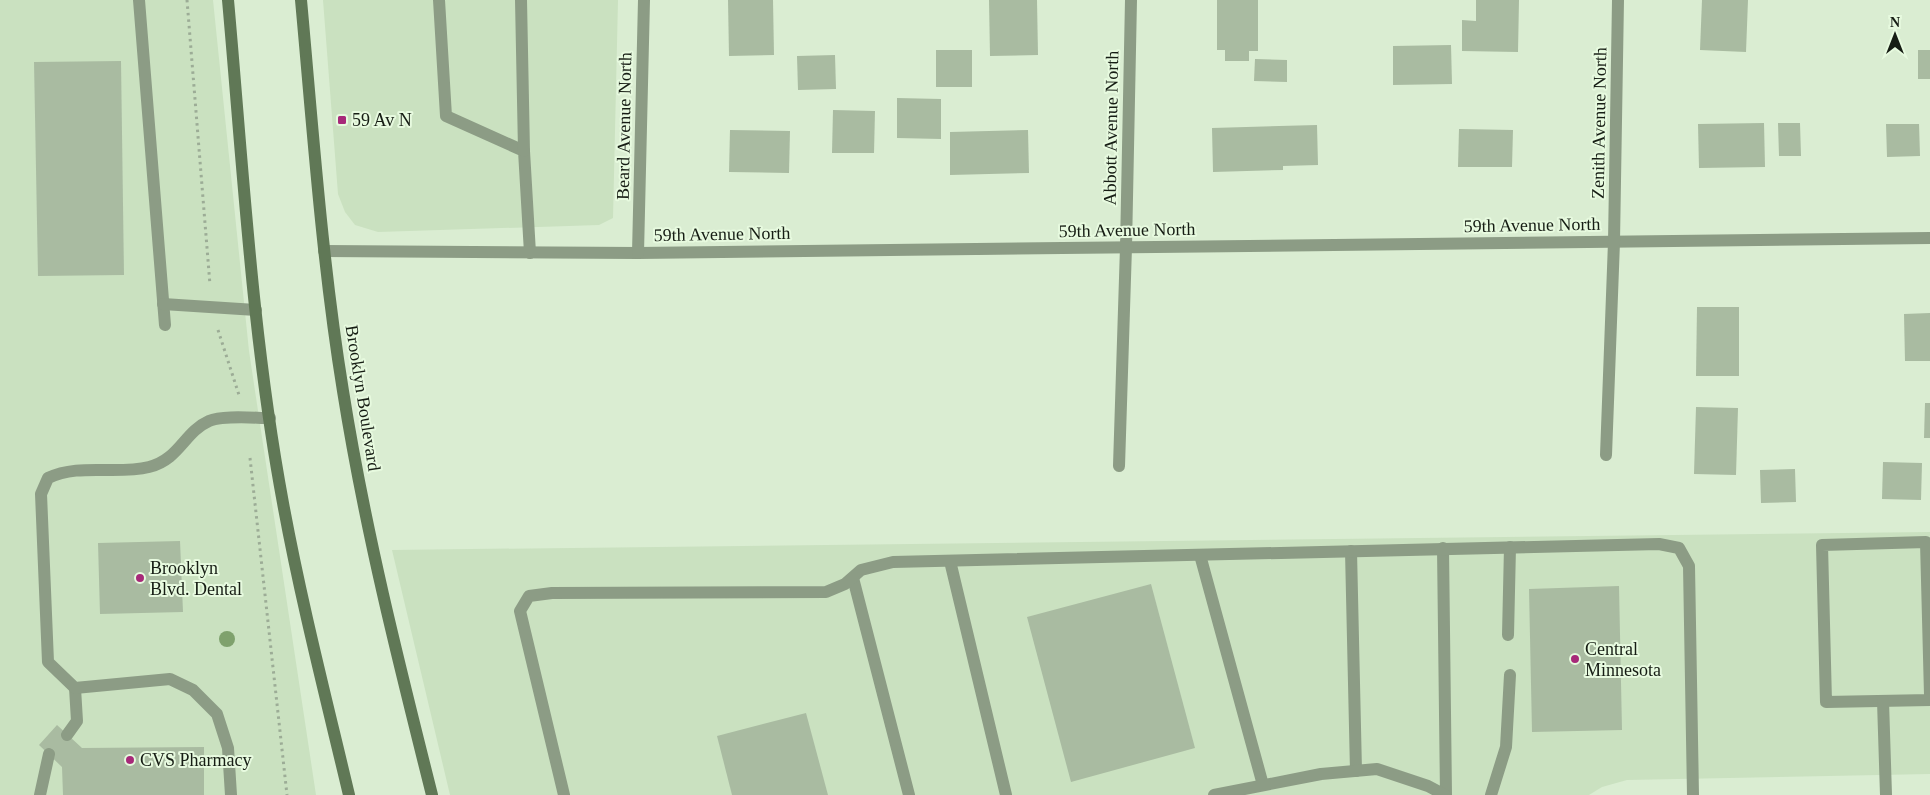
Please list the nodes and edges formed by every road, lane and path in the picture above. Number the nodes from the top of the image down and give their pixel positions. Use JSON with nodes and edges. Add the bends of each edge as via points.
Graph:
{"nodes":[{"id":1,"x":139,"y":0,"type":"edge"},
{"id":2,"x":228,"y":0,"type":"edge"},
{"id":3,"x":301,"y":0,"type":"edge"},
{"id":4,"x":439,"y":0,"type":"edge"},
{"id":5,"x":521,"y":0,"type":"edge"},
{"id":6,"x":644,"y":0,"type":"edge"},
{"id":7,"x":1130,"y":0,"type":"edge"},
{"id":8,"x":1618,"y":0,"type":"edge"},
{"id":9,"x":524,"y":151,"type":"junction"},
{"id":10,"x":1930,"y":238,"type":"edge"},
{"id":11,"x":1614,"y":242,"type":"junction"},
{"id":12,"x":1126,"y":247,"type":"junction"},
{"id":13,"x":324,"y":251,"type":"junction"},
{"id":14,"x":530,"y":253,"type":"junction"},
{"id":15,"x":638,"y":253,"type":"junction"},
{"id":16,"x":163,"y":304,"type":"junction"},
{"id":17,"x":256,"y":310,"type":"junction"},
{"id":18,"x":165,"y":325,"type":"dead end"},
{"id":19,"x":270,"y":418,"type":"junction"},
{"id":20,"x":1606,"y":455,"type":"dead end"},
{"id":21,"x":1119,"y":466,"type":"dead end"},
{"id":22,"x":1510,"y":547,"type":"junction"},
{"id":23,"x":1444,"y":548,"type":"junction"},
{"id":24,"x":1351,"y":551,"type":"junction"},
{"id":25,"x":1200,"y":555,"type":"junction"},
{"id":26,"x":950,"y":561,"type":"junction"},
{"id":27,"x":853,"y":578,"type":"junction"},
{"id":28,"x":1508,"y":635,"type":"dead end"},
{"id":29,"x":1510,"y":675,"type":"dead end"},
{"id":30,"x":75,"y":688,"type":"junction"},
{"id":31,"x":1930,"y":695,"type":"edge"},
{"id":32,"x":1930,"y":700,"type":"edge"},
{"id":33,"x":1883,"y":701,"type":"junction"},
{"id":34,"x":67,"y":735,"type":"dead end"},
{"id":35,"x":49,"y":754,"type":"dead end"},
{"id":36,"x":1356,"y":771,"type":"junction"},
{"id":37,"x":1263,"y":785,"type":"junction"},
{"id":38,"x":1236,"y":793,"type":"edge"},
{"id":39,"x":40,"y":795,"type":"edge"},
{"id":40,"x":231,"y":795,"type":"edge"},
{"id":41,"x":349,"y":795,"type":"edge"},
{"id":42,"x":432,"y":795,"type":"edge"},
{"id":43,"x":564,"y":795,"type":"edge"},
{"id":44,"x":909,"y":795,"type":"edge"},
{"id":45,"x":1006,"y":795,"type":"edge"},
{"id":46,"x":1214,"y":795,"type":"edge"},
{"id":47,"x":1445,"y":795,"type":"edge"},
{"id":48,"x":1491,"y":795,"type":"edge"},
{"id":49,"x":1693,"y":795,"type":"edge"},
{"id":50,"x":1886,"y":795,"type":"edge"}],
"edges":[{"from":1,"to":16,"type":"street"},
{"from":2,"to":17,"type":"main road"},
{"from":3,"to":13,"type":"main road","name":"Brooklyn Boulevard"},
{"from":4,"to":9,"type":"street","via":[[446,116]]},
{"from":5,"to":9,"type":"street"},
{"from":6,"to":15,"type":"street","name":"Beard Avenue North"},
{"from":7,"to":12,"type":"street","name":"Abbott Avenue North"},
{"from":8,"to":11,"type":"street","name":"Zenith Avenue North"},
{"from":9,"to":14,"type":"street"},
{"from":10,"to":11,"type":"street","name":"59th Avenue North"},
{"from":11,"to":12,"type":"street","name":"59th Avenue North"},
{"from":11,"to":20,"type":"street","name":"Zenith Avenue North"},
{"from":12,"to":15,"type":"street","name":"59th Avenue North"},
{"from":12,"to":21,"type":"street","name":"Abbott Avenue North"},
{"from":13,"to":14,"type":"street","name":"59th Avenue North"},
{"from":13,"to":42,"type":"main road","name":"Brooklyn Boulevard","via":[[343,391],[380,591]]},
{"from":14,"to":15,"type":"street","name":"59th Avenue North"},
{"from":16,"to":17,"type":"street"},
{"from":16,"to":18,"type":"street"},
{"from":17,"to":19,"type":"main road"},
{"from":19,"to":30,"type":"street","via":[[210,420],[195,429],[171,458],[150,467],[61,472],[48,478],[41,494],[48,662]]},
{"from":19,"to":41,"type":"main road","via":[[283,503]]},
{"from":22,"to":23,"type":"street"},
{"from":22,"to":28,"type":"street"},
{"from":22,"to":49,"type":"street","via":[[1659,544],[1679,548],[1689,566]]},
{"from":23,"to":24,"type":"street"},
{"from":23,"to":47,"type":"street"},
{"from":24,"to":25,"type":"street"},
{"from":24,"to":36,"type":"street"},
{"from":25,"to":26,"type":"street"},
{"from":25,"to":37,"type":"street"},
{"from":26,"to":27,"type":"street","via":[[893,562],[861,570]]},
{"from":26,"to":45,"type":"street"},
{"from":27,"to":43,"type":"street","via":[[826,592],[552,593],[529,596],[520,610]]},
{"from":27,"to":44,"type":"street"},
{"from":29,"to":48,"type":"street","via":[[1506,747]]},
{"from":30,"to":34,"type":"street","via":[[77,721]]},
{"from":30,"to":40,"type":"street","via":[[170,680],[193,690],[217,714],[228,748]]},
{"from":31,"to":33,"type":"street","via":[[1926,542],[1822,545],[1826,702]]},
{"from":32,"to":33,"type":"street"},
{"from":33,"to":50,"type":"street"},
{"from":35,"to":39,"type":"street"},
{"from":36,"to":37,"type":"street"},
{"from":36,"to":47,"type":"street","via":[[1377,769]]},
{"from":37,"to":38,"type":"street"},
{"from":38,"to":46,"type":"street"}]}
